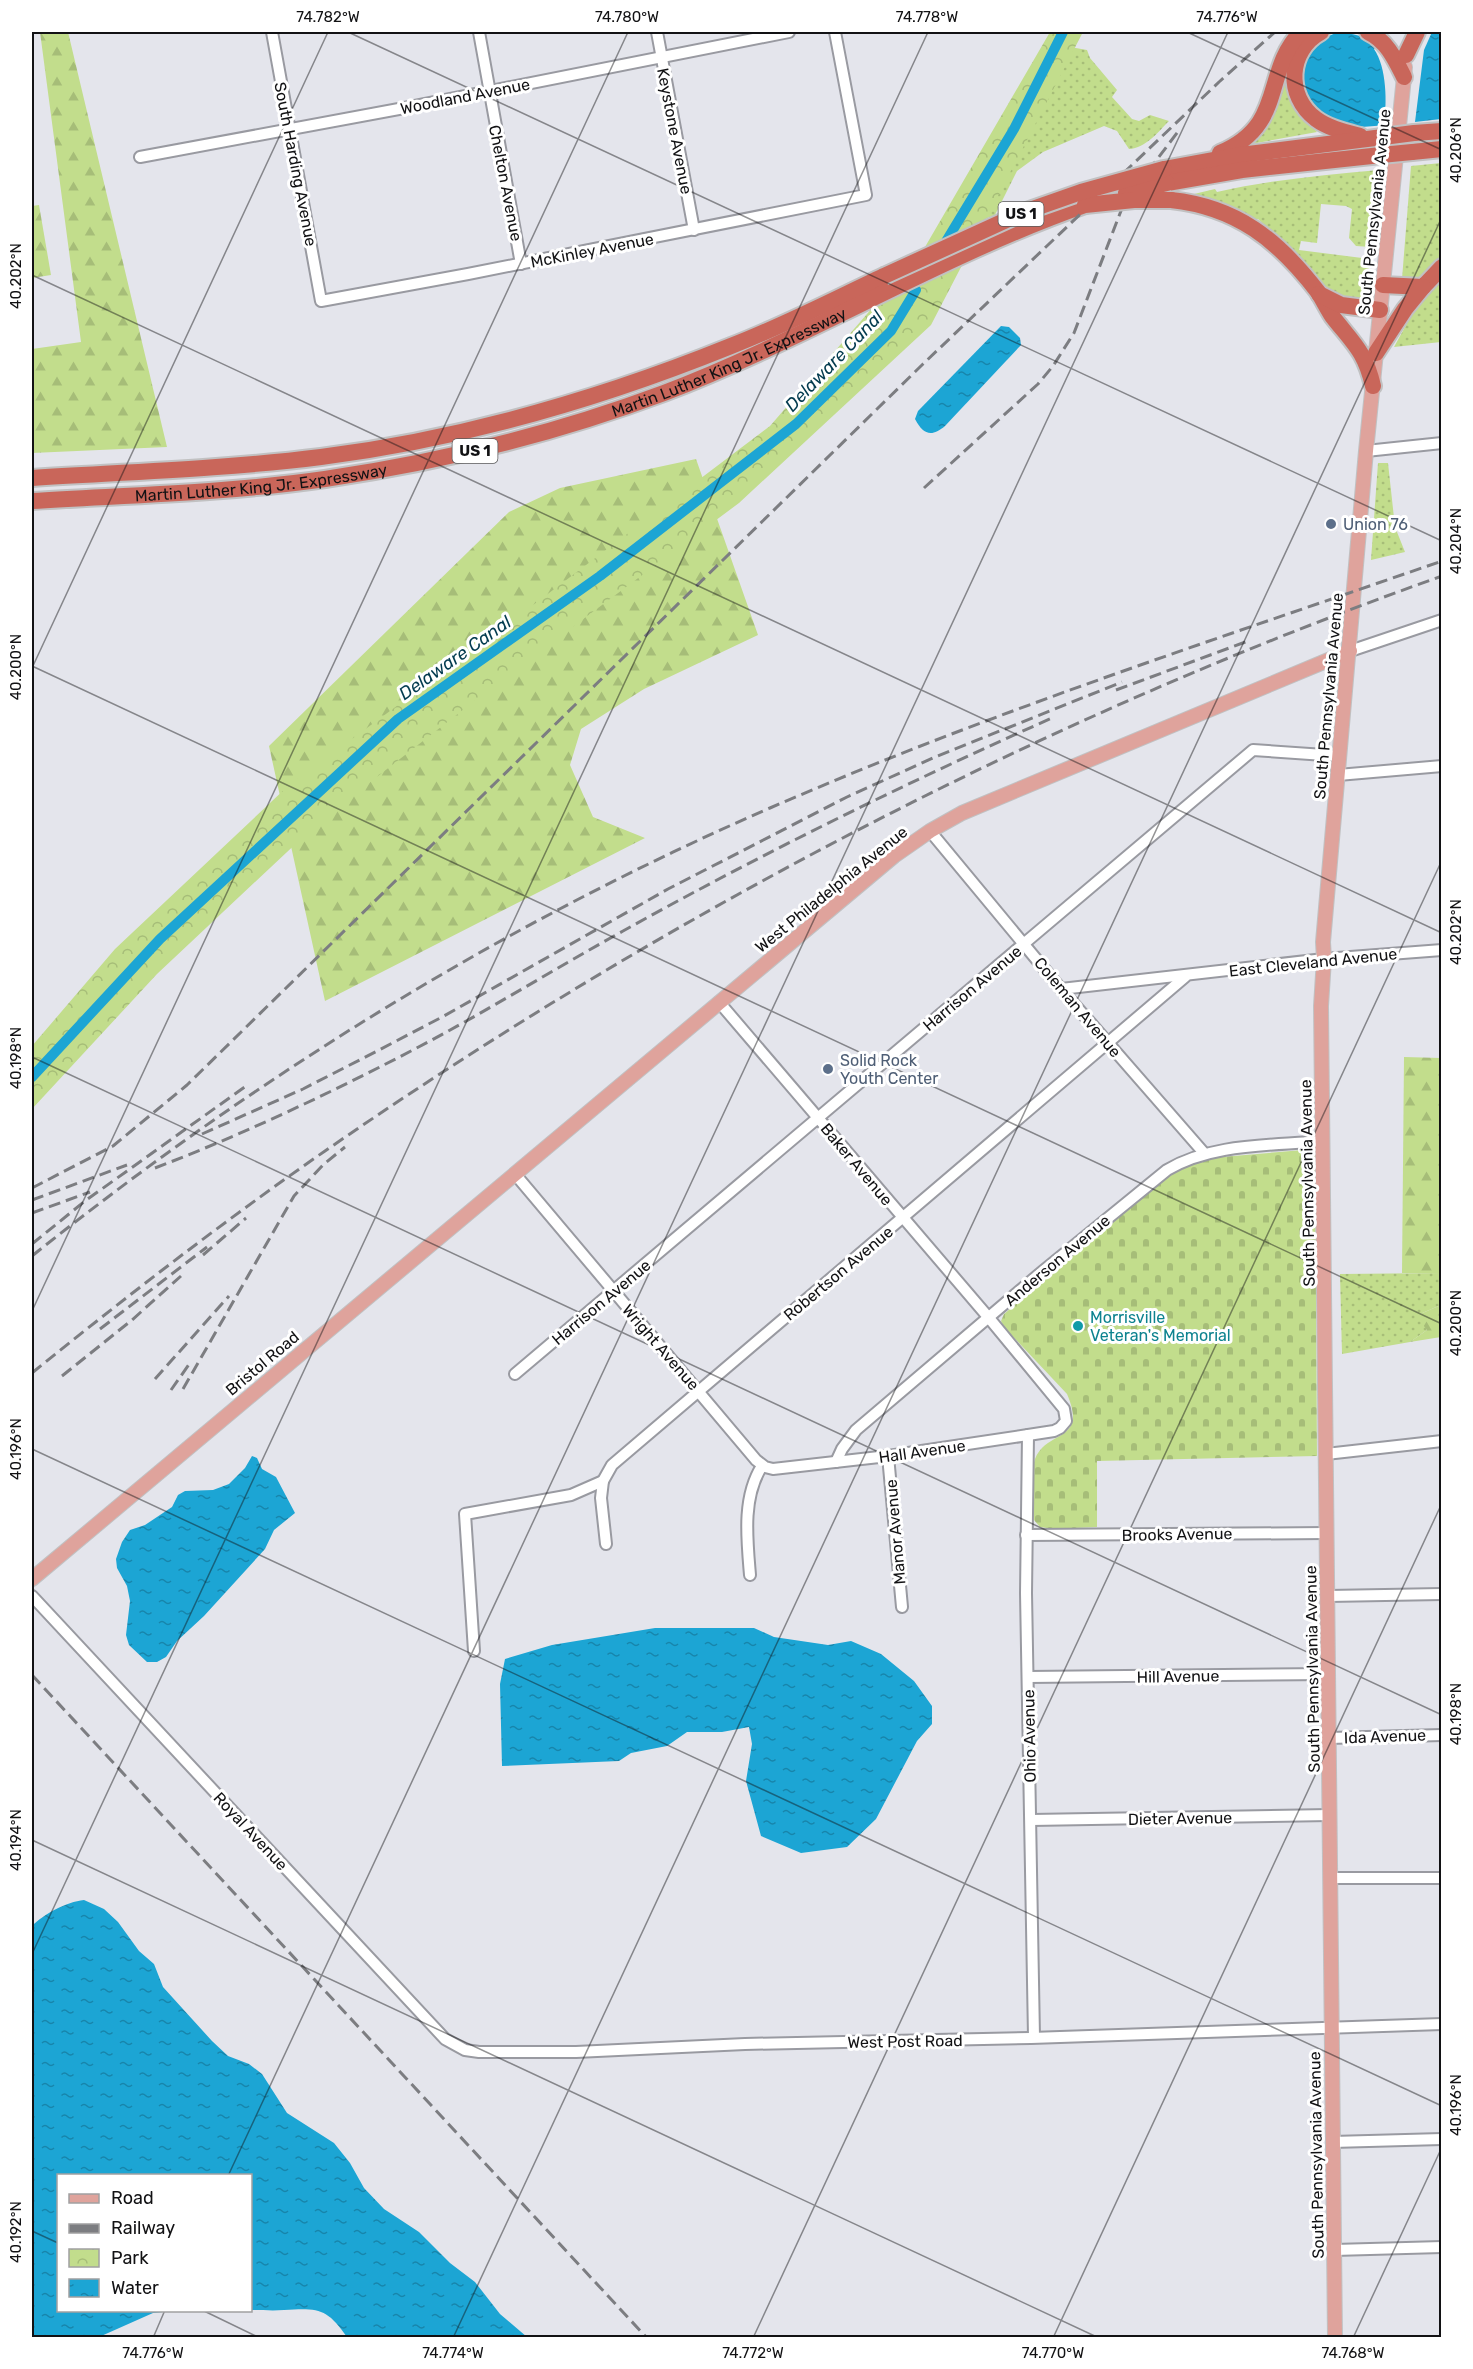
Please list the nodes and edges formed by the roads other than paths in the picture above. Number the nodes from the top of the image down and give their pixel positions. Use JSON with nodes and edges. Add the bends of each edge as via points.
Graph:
{"nodes":[{"id":1,"x":272,"y":32,"type":"edge"},
{"id":2,"x":479,"y":32,"type":"edge"},
{"id":3,"x":657,"y":32,"type":"edge"},
{"id":4,"x":789,"y":32,"type":"edge"},
{"id":5,"x":835,"y":32,"type":"edge"},
{"id":6,"x":1301,"y":32,"type":"edge"},
{"id":7,"x":1321,"y":32,"type":"edge"},
{"id":8,"x":1368,"y":32,"type":"edge"},
{"id":9,"x":1408,"y":32,"type":"edge"},
{"id":10,"x":1417,"y":32,"type":"edge"},
{"id":11,"x":1406,"y":56,"type":"junction"},
{"id":12,"x":661,"y":57,"type":"junction"},
{"id":13,"x":1404,"y":77,"type":"junction"},
{"id":14,"x":489,"y":91,"type":"junction"},
{"id":15,"x":290,"y":129,"type":"junction"},
{"id":16,"x":1442,"y":130,"type":"edge"},
{"id":17,"x":1374,"y":137,"type":"junction"},
{"id":18,"x":1442,"y":149,"type":"edge"},
{"id":19,"x":140,"y":157,"type":"dead end"},
{"id":20,"x":1189,"y":163,"type":"junction"},
{"id":21,"x":1166,"y":176,"type":"junction"},
{"id":22,"x":1085,"y":205,"type":"junction"},
{"id":23,"x":694,"y":230,"type":"junction"},
{"id":24,"x":521,"y":264,"type":"junction"},
{"id":25,"x":1442,"y":267,"type":"edge"},
{"id":26,"x":887,"y":283,"type":"junction"},
{"id":27,"x":1383,"y":285,"type":"junction"},
{"id":28,"x":1423,"y":288,"type":"junction"},
{"id":29,"x":1318,"y":293,"type":"junction"},
{"id":30,"x":320,"y":296,"type":"joint"},
{"id":31,"x":1380,"y":309,"type":"junction"},
{"id":32,"x":1376,"y":352,"type":"junction"},
{"id":33,"x":1373,"y":386,"type":"junction"},
{"id":34,"x":1442,"y":443,"type":"edge"},
{"id":35,"x":1366,"y":451,"type":"junction"},
{"id":36,"x":32,"y":478,"type":"edge"},
{"id":37,"x":32,"y":501,"type":"edge"},
{"id":38,"x":1442,"y":621,"type":"edge"},
{"id":39,"x":1350,"y":651,"type":"junction"},
{"id":40,"x":1339,"y":756,"type":"junction"},
{"id":41,"x":1442,"y":766,"type":"edge"},
{"id":42,"x":1338,"y":775,"type":"junction"},
{"id":43,"x":930,"y":831,"type":"junction"},
{"id":44,"x":1024,"y":944,"type":"junction"},
{"id":45,"x":1442,"y":950,"type":"edge"},
{"id":46,"x":1324,"y":959,"type":"junction"},
{"id":47,"x":1185,"y":977,"type":"junction"},
{"id":48,"x":1061,"y":989,"type":"junction"},
{"id":49,"x":719,"y":1002,"type":"junction"},
{"id":50,"x":1108,"y":1044,"type":"junction"},
{"id":51,"x":818,"y":1118,"type":"junction"},
{"id":52,"x":1322,"y":1141,"type":"junction"},
{"id":53,"x":1204,"y":1153,"type":"junction"},
{"id":54,"x":515,"y":1174,"type":"junction"},
{"id":55,"x":903,"y":1218,"type":"junction"},
{"id":56,"x":614,"y":1292,"type":"junction"},
{"id":57,"x":989,"y":1318,"type":"junction"},
{"id":58,"x":515,"y":1374,"type":"dead end"},
{"id":59,"x":699,"y":1392,"type":"junction"},
{"id":60,"x":1064,"y":1409,"type":"joint"},
{"id":61,"x":1028,"y":1436,"type":"junction"},
{"id":62,"x":1442,"y":1441,"type":"edge"},
{"id":63,"x":1326,"y":1454,"type":"junction"},
{"id":64,"x":888,"y":1456,"type":"junction"},
{"id":65,"x":836,"y":1462,"type":"junction"},
{"id":66,"x":762,"y":1466,"type":"junction"},
{"id":67,"x":603,"y":1481,"type":"junction"},
{"id":68,"x":1327,"y":1533,"type":"junction"},
{"id":69,"x":1026,"y":1535,"type":"junction"},
{"id":70,"x":606,"y":1544,"type":"dead end"},
{"id":71,"x":750,"y":1575,"type":"dead end"},
{"id":72,"x":32,"y":1579,"type":"edge"},
{"id":73,"x":1442,"y":1594,"type":"edge"},
{"id":74,"x":32,"y":1596,"type":"edge"},
{"id":75,"x":1328,"y":1596,"type":"junction"},
{"id":76,"x":902,"y":1607,"type":"dead end"},
{"id":77,"x":474,"y":1651,"type":"dead end"},
{"id":78,"x":1329,"y":1674,"type":"junction"},
{"id":79,"x":1028,"y":1677,"type":"junction"},
{"id":80,"x":1442,"y":1735,"type":"edge"},
{"id":81,"x":1329,"y":1738,"type":"junction"},
{"id":82,"x":1330,"y":1815,"type":"junction"},
{"id":83,"x":1031,"y":1820,"type":"junction"},
{"id":84,"x":1330,"y":1878,"type":"junction"},
{"id":85,"x":1442,"y":1878,"type":"edge"},
{"id":86,"x":1442,"y":2024,"type":"edge"},
{"id":87,"x":1331,"y":2027,"type":"junction"},
{"id":88,"x":1034,"y":2037,"type":"junction"},
{"id":89,"x":479,"y":2052,"type":"joint"},
{"id":90,"x":1442,"y":2139,"type":"edge"},
{"id":91,"x":1332,"y":2142,"type":"junction"},
{"id":92,"x":1442,"y":2247,"type":"edge"},
{"id":93,"x":1334,"y":2250,"type":"junction"},
{"id":94,"x":1335,"y":2337,"type":"edge"}],
"edges":[{"from":1,"to":15,"type":"street","name":"South Harding Avenue"},
{"from":2,"to":14,"type":"street","name":"Chelton Avenue"},
{"from":3,"to":12,"type":"street","name":"Keystone Avenue"},
{"from":4,"to":12,"type":"street","name":"Woodland Avenue"},
{"from":5,"to":23,"type":"street","name":"McKinley Avenue","via":[[866,195]]},
{"from":6,"to":20,"type":"highway","via":[[1291,43],[1271,102],[1256,127],[1229,149]]},
{"from":7,"to":17,"type":"highway","via":[[1308,42],[1297,59],[1293,78],[1302,105],[1316,119],[1335,129]]},
{"from":8,"to":13,"type":"highway","via":[[1390,50]]},
{"from":9,"to":11,"type":"main road","name":"South Pennsylvania Avenue"},
{"from":10,"to":11,"type":"highway"},
{"from":11,"to":13,"type":"main road","name":"South Pennsylvania Avenue"},
{"from":12,"to":14,"type":"street","name":"Woodland Avenue"},
{"from":12,"to":23,"type":"street","name":"Keystone Avenue"},
{"from":13,"to":27,"type":"main road","name":"South Pennsylvania Avenue"},
{"from":14,"to":15,"type":"street","name":"Woodland Avenue"},
{"from":14,"to":24,"type":"street","name":"Chelton Avenue"},
{"from":15,"to":19,"type":"street","name":"Woodland Avenue"},
{"from":15,"to":30,"type":"street","name":"South Harding Avenue"},
{"from":16,"to":17,"type":"highway","name":"Martin Luther King Jr. Expressway","number":"US 1","bridge":true},
{"from":17,"to":20,"type":"highway","name":"Martin Luther King Jr. Expressway","number":"US 1"},
{"from":18,"to":21,"type":"highway","name":"Martin Luther King Jr. Expressway","number":"US 1","bridge":true},
{"from":20,"to":21,"type":"highway","name":"Martin Luther King Jr. Expressway","number":"US 1"},
{"from":21,"to":22,"type":"highway","name":"Martin Luther King Jr. Expressway","number":"US 1","bridge":true},
{"from":21,"to":26,"type":"highway","name":"Martin Luther King Jr. Expressway","number":"US 1","bridge":true,"via":[[1081,192],[1024,212]]},
{"from":22,"to":26,"type":"highway","name":"Martin Luther King Jr. Expressway","number":"US 1"},
{"from":22,"to":29,"type":"highway","bridge":true,"via":[[1134,200],[1204,205],[1247,223],[1282,251]]},
{"from":23,"to":24,"type":"street","name":"McKinley Avenue"},
{"from":24,"to":30,"type":"street","name":"McKinley Avenue","via":[[321,301]]},
{"from":25,"to":28,"type":"highway"},
{"from":26,"to":36,"type":"highway","name":"Martin Luther King Jr. Expressway","number":"US 1","via":[[695,360],[584,398],[474,428],[321,457]]},
{"from":26,"to":37,"type":"highway","name":"Martin Luther King Jr. Expressway","number":"US 1","via":[[737,362],[665,392],[554,430],[478,450],[285,484]]},
{"from":27,"to":28,"type":"highway"},
{"from":27,"to":31,"type":"main road","name":"South Pennsylvania Avenue"},
{"from":28,"to":32,"type":"highway"},
{"from":29,"to":31,"type":"highway","via":[[1341,305]]},
{"from":29,"to":33,"type":"highway","via":[[1359,349]]},
{"from":31,"to":32,"type":"main road","name":"South Pennsylvania Avenue"},
{"from":32,"to":33,"type":"main road","name":"South Pennsylvania Avenue"},
{"from":33,"to":35,"type":"main road","name":"South Pennsylvania Avenue"},
{"from":34,"to":35,"type":"street"},
{"from":35,"to":39,"type":"main road","name":"South Pennsylvania Avenue"},
{"from":38,"to":39,"type":"street"},
{"from":39,"to":40,"type":"main road","name":"South Pennsylvania Avenue"},
{"from":39,"to":43,"type":"main road","name":"West Philadelphia Avenue","via":[[962,813]]},
{"from":40,"to":42,"type":"main road","name":"South Pennsylvania Avenue"},
{"from":40,"to":44,"type":"street","name":"Harrison Avenue","via":[[1253,750]]},
{"from":41,"to":42,"type":"street"},
{"from":42,"to":46,"type":"main road","name":"South Pennsylvania Avenue"},
{"from":43,"to":44,"type":"street","name":"Coleman Avenue"},
{"from":43,"to":49,"type":"main road","name":"West Philadelphia Avenue","via":[[894,856]]},
{"from":44,"to":48,"type":"street","name":"Coleman Avenue"},
{"from":44,"to":51,"type":"street","name":"Harrison Avenue"},
{"from":45,"to":46,"type":"street","name":"East Cleveland Avenue"},
{"from":46,"to":47,"type":"street","name":"East Cleveland Avenue"},
{"from":46,"to":52,"type":"main road","name":"South Pennsylvania Avenue"},
{"from":47,"to":48,"type":"street","name":"East Cleveland Avenue"},
{"from":47,"to":50,"type":"street","name":"Robertson Avenue"},
{"from":48,"to":50,"type":"street","name":"Coleman Avenue"},
{"from":49,"to":51,"type":"street","name":"Baker Avenue"},
{"from":49,"to":54,"type":"main road","name":"West Philadelphia Avenue"},
{"from":50,"to":53,"type":"street","name":"Coleman Avenue"},
{"from":50,"to":55,"type":"street","name":"Robertson Avenue"},
{"from":51,"to":55,"type":"street","name":"Baker Avenue"},
{"from":51,"to":56,"type":"street","name":"Harrison Avenue"},
{"from":52,"to":53,"type":"street","name":"Anderson Avenue"},
{"from":52,"to":63,"type":"main road","name":"South Pennsylvania Avenue"},
{"from":53,"to":57,"type":"street","name":"Anderson Avenue","via":[[1167,1170]]},
{"from":54,"to":56,"type":"street","name":"Wright Avenue"},
{"from":54,"to":72,"type":"main road","name":"Bristol Road"},
{"from":55,"to":57,"type":"street","name":"Baker Avenue"},
{"from":55,"to":59,"type":"street","name":"Robertson Avenue"},
{"from":56,"to":58,"type":"street","name":"Harrison Avenue"},
{"from":56,"to":59,"type":"street","name":"Wright Avenue"},
{"from":57,"to":60,"type":"street","name":"Baker Avenue"},
{"from":57,"to":65,"type":"street","name":"Anderson Avenue","via":[[856,1430]]},
{"from":59,"to":66,"type":"street","name":"Wright Avenue"},
{"from":59,"to":67,"type":"street","name":"Robertson Avenue","via":[[612,1465]]},
{"from":60,"to":61,"type":"street","name":"Hall Avenue","via":[[1066,1421],[1060,1428]]},
{"from":61,"to":64,"type":"street","name":"Hall Avenue"},
{"from":61,"to":69,"type":"street","name":"Ohio Avenue"},
{"from":62,"to":63,"type":"street"},
{"from":63,"to":68,"type":"main road","name":"South Pennsylvania Avenue"},
{"from":64,"to":65,"type":"street","name":"Hall Avenue"},
{"from":64,"to":76,"type":"street","name":"Manor Avenue"},
{"from":65,"to":66,"type":"street","name":"Hall Avenue","via":[[773,1469]]},
{"from":66,"to":71,"type":"street","via":[[749,1496]]},
{"from":67,"to":70,"type":"street"},
{"from":67,"to":77,"type":"street","name":"Robertson Avenue","via":[[571,1495],[467,1513]]},
{"from":68,"to":69,"type":"street","name":"Brooks Avenue"},
{"from":68,"to":75,"type":"main road","name":"South Pennsylvania Avenue"},
{"from":69,"to":79,"type":"street","name":"Ohio Avenue"},
{"from":73,"to":75,"type":"street"},
{"from":74,"to":89,"type":"street","name":"Royal Avenue","via":[[445,2039],[465,2050]]},
{"from":75,"to":78,"type":"main road","name":"South Pennsylvania Avenue"},
{"from":78,"to":79,"type":"street","name":"Hill Avenue"},
{"from":78,"to":81,"type":"main road","name":"South Pennsylvania Avenue"},
{"from":79,"to":83,"type":"street","name":"Ohio Avenue"},
{"from":80,"to":81,"type":"street","name":"Ida Avenue"},
{"from":81,"to":82,"type":"main road","name":"South Pennsylvania Avenue"},
{"from":82,"to":83,"type":"street","name":"Dieter Avenue"},
{"from":82,"to":84,"type":"main road","name":"South Pennsylvania Avenue"},
{"from":83,"to":88,"type":"street","name":"Ohio Avenue"},
{"from":84,"to":85,"type":"street"},
{"from":84,"to":87,"type":"main road","name":"South Pennsylvania Avenue"},
{"from":86,"to":87,"type":"street","name":"West Post Road"},
{"from":87,"to":88,"type":"street","name":"West Post Road"},
{"from":87,"to":91,"type":"main road","name":"South Pennsylvania Avenue"},
{"from":88,"to":89,"type":"street","name":"West Post Road"},
{"from":90,"to":91,"type":"street"},
{"from":91,"to":93,"type":"main road","name":"South Pennsylvania Avenue"},
{"from":92,"to":93,"type":"street"},
{"from":93,"to":94,"type":"main road","name":"South Pennsylvania Avenue"}]}
